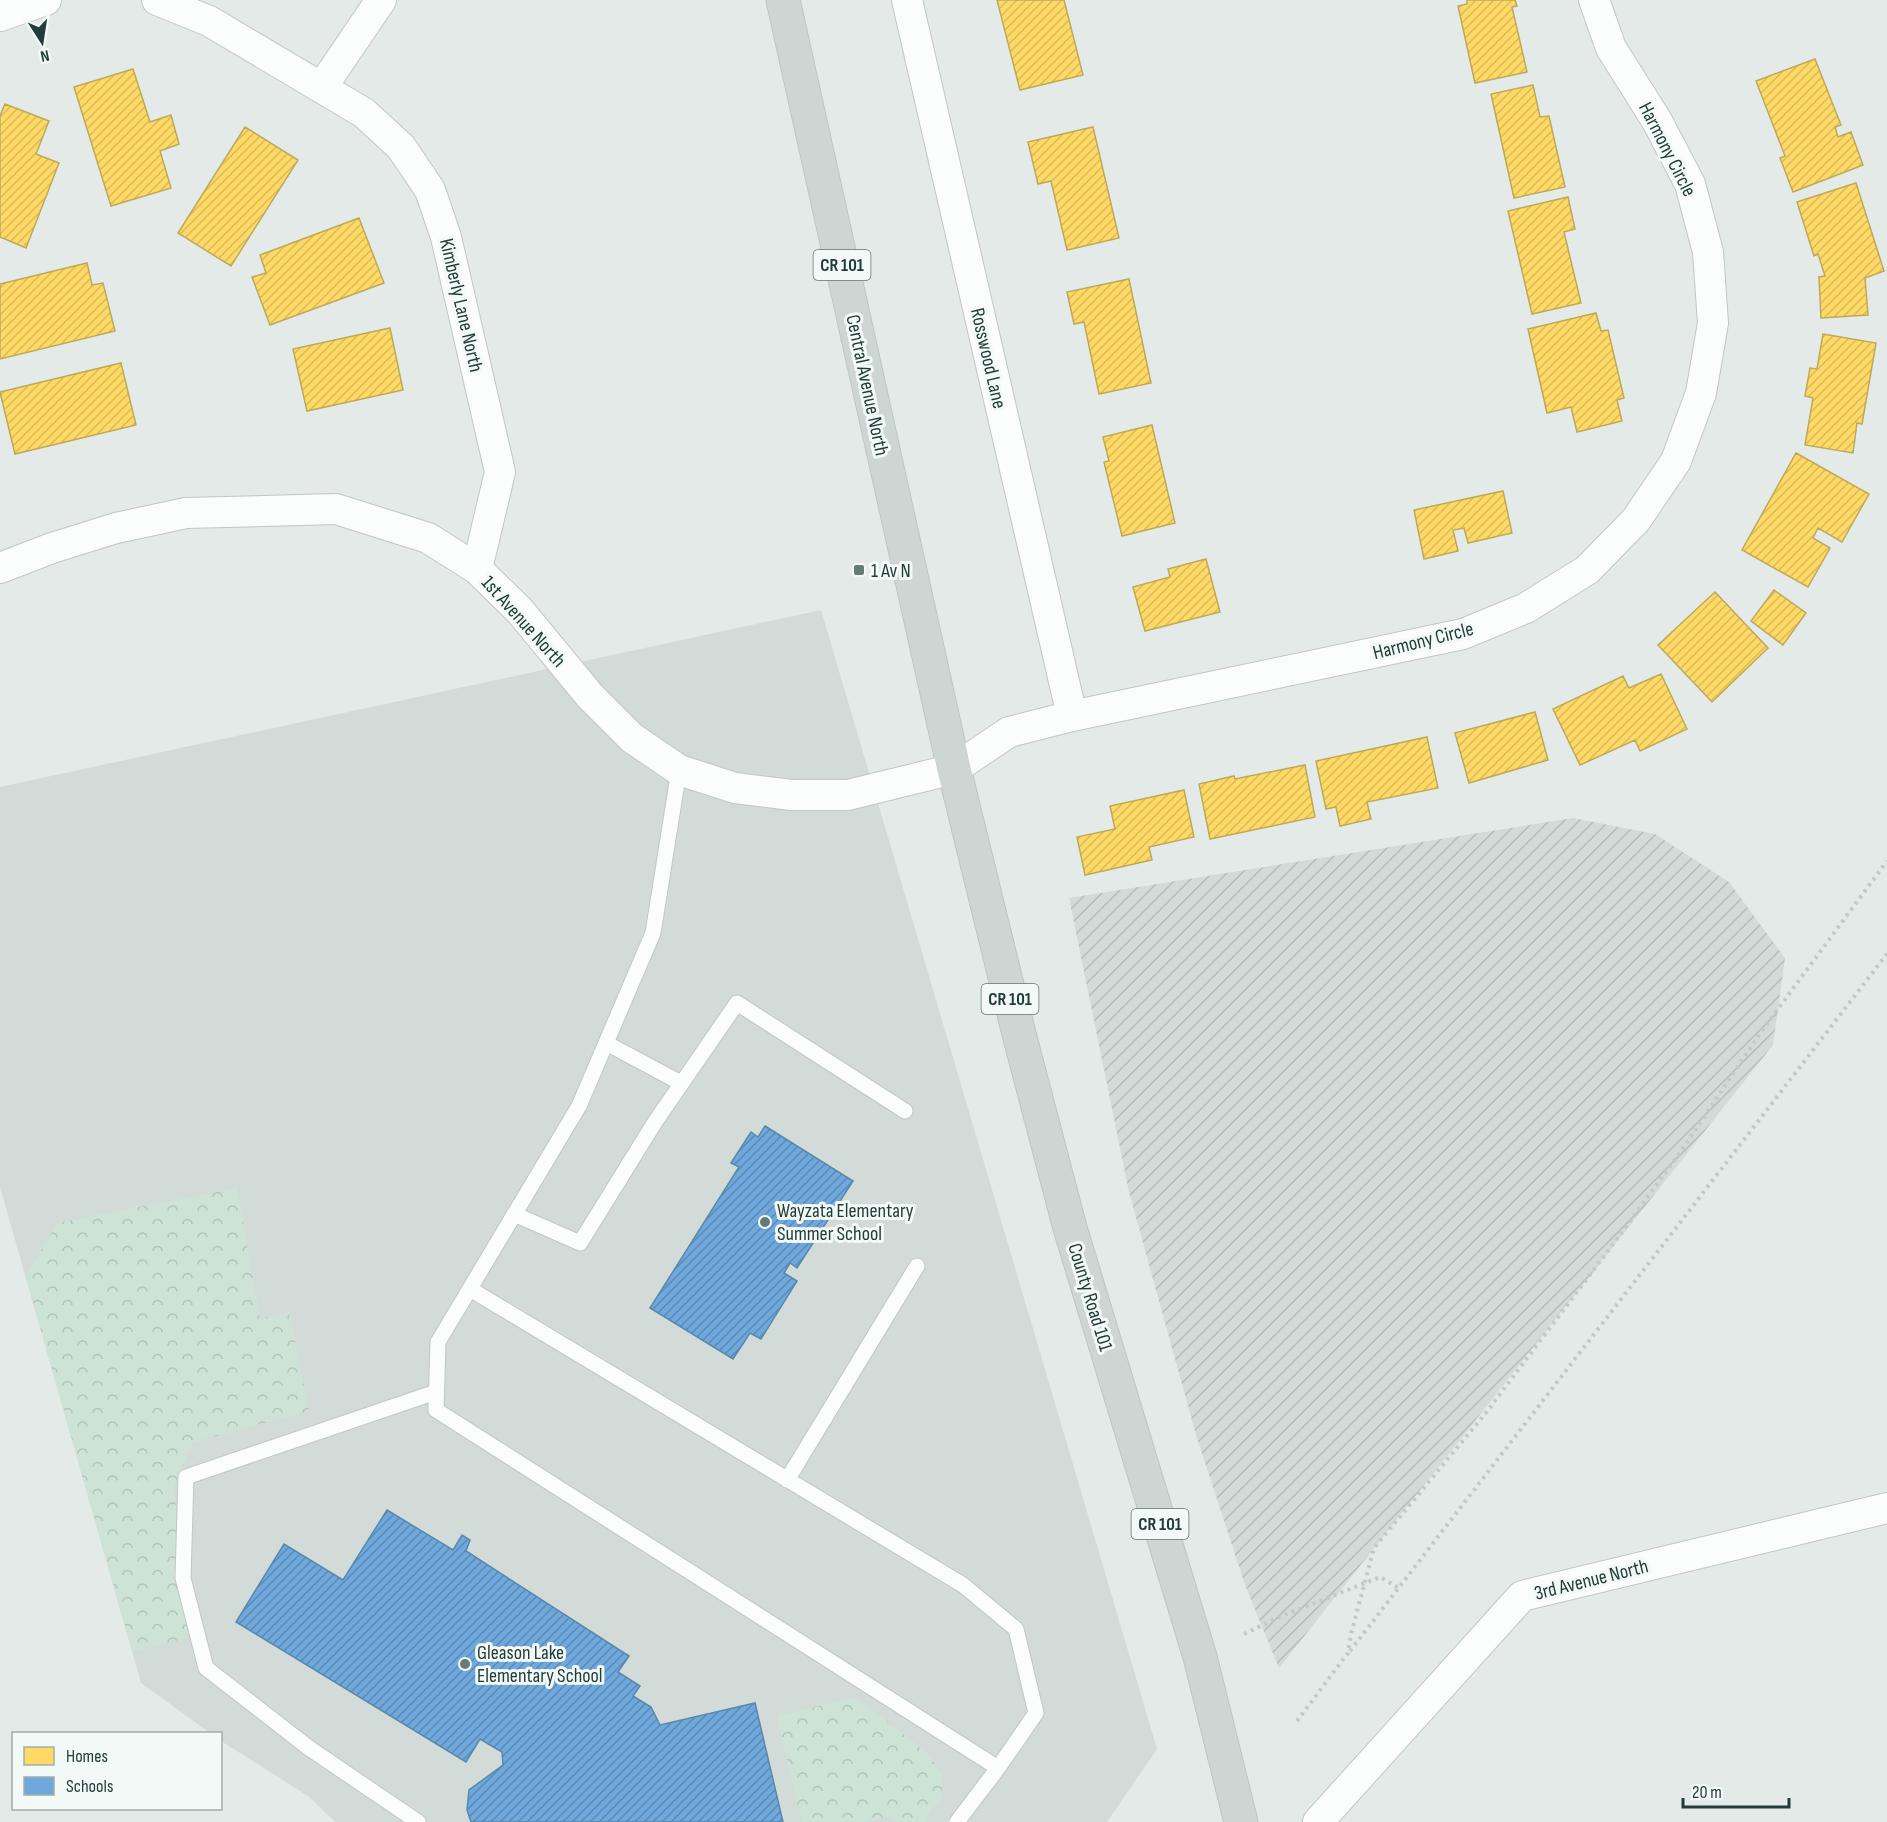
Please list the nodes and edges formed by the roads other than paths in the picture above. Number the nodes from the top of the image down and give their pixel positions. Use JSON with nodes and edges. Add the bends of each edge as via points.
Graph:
{"nodes":[{"id":1,"x":46,"y":0,"type":"edge"},
{"id":2,"x":157,"y":0,"type":"edge"},
{"id":3,"x":381,"y":0,"type":"edge"},
{"id":4,"x":783,"y":0,"type":"edge"},
{"id":5,"x":907,"y":0,"type":"edge"},
{"id":6,"x":1594,"y":0,"type":"edge"},
{"id":7,"x":0,"y":16,"type":"edge"},
{"id":8,"x":322,"y":87,"type":"junction"},
{"id":9,"x":0,"y":568,"type":"edge"},
{"id":10,"x":477,"y":569,"type":"junction"},
{"id":11,"x":1072,"y":716,"type":"junction"},
{"id":12,"x":954,"y":769,"type":"junction"},
{"id":13,"x":678,"y":770,"type":"junction"},
{"id":14,"x":606,"y":1043,"type":"junction"},
{"id":15,"x":681,"y":1083,"type":"junction"},
{"id":16,"x":905,"y":1111,"type":"dead end"},
{"id":17,"x":514,"y":1214,"type":"junction"},
{"id":18,"x":917,"y":1266,"type":"dead end"},
{"id":19,"x":470,"y":1289,"type":"junction"},
{"id":20,"x":436,"y":1392,"type":"junction"},
{"id":21,"x":787,"y":1480,"type":"junction"},
{"id":22,"x":1887,"y":1508,"type":"edge"},
{"id":23,"x":998,"y":1768,"type":"junction"},
{"id":24,"x":418,"y":1822,"type":"edge"},
{"id":25,"x":957,"y":1822,"type":"edge"},
{"id":26,"x":1241,"y":1822,"type":"edge"},
{"id":27,"x":1318,"y":1822,"type":"edge"}],
"edges":[{"from":1,"to":7,"type":"street"},
{"from":2,"to":8,"type":"street","name":"Kimberly Lane North","via":[[209,21]]},
{"from":3,"to":8,"type":"street"},
{"from":4,"to":12,"type":"main road","name":"Central Avenue North","number":"CR 101"},
{"from":5,"to":11,"type":"street","name":"Rosswood Lane"},
{"from":6,"to":11,"type":"street","name":"Harmony Circle","via":[[1611,48],[1657,121],[1690,184],[1708,252],[1713,323],[1701,393],[1676,461],[1636,520],[1587,570],[1526,608],[1463,634]]},
{"from":8,"to":10,"type":"street","name":"Kimberly Lane North","via":[[364,113],[401,147],[430,190],[446,237],[500,472]]},
{"from":9,"to":10,"type":"street","name":"1st Avenue North","via":[[116,528],[186,513],[336,509],[428,538]]},
{"from":10,"to":13,"type":"street","name":"1st Avenue North","via":[[519,611],[590,696],[632,738]]},
{"from":11,"to":12,"type":"street","name":"Harmony Circle","via":[[1009,732]]},
{"from":12,"to":13,"type":"street","name":"1st Avenue North","via":[[848,795],[792,795],[735,788]]},
{"from":12,"to":26,"type":"main road","name":"County Road 101","number":"CR 101","via":[[1070,1228],[1200,1657]]},
{"from":13,"to":14,"type":"lane","via":[[653,933]]},
{"from":14,"to":15,"type":"lane"},
{"from":14,"to":17,"type":"lane","via":[[579,1106]]},
{"from":15,"to":16,"type":"lane","via":[[737,1003]]},
{"from":15,"to":17,"type":"lane","via":[[580,1243]]},
{"from":17,"to":19,"type":"lane"},
{"from":18,"to":21,"type":"lane"},
{"from":19,"to":20,"type":"lane","via":[[438,1342]]},
{"from":19,"to":21,"type":"lane"},
{"from":20,"to":23,"type":"lane","via":[[436,1410]]},
{"from":20,"to":24,"type":"lane","via":[[186,1477],[183,1578],[206,1668],[309,1748]]},
{"from":21,"to":23,"type":"lane","via":[[963,1586],[1016,1629],[1036,1713]]},
{"from":22,"to":27,"type":"street","name":"3rd Avenue North","via":[[1522,1596]]},
{"from":23,"to":25,"type":"lane"}]}
